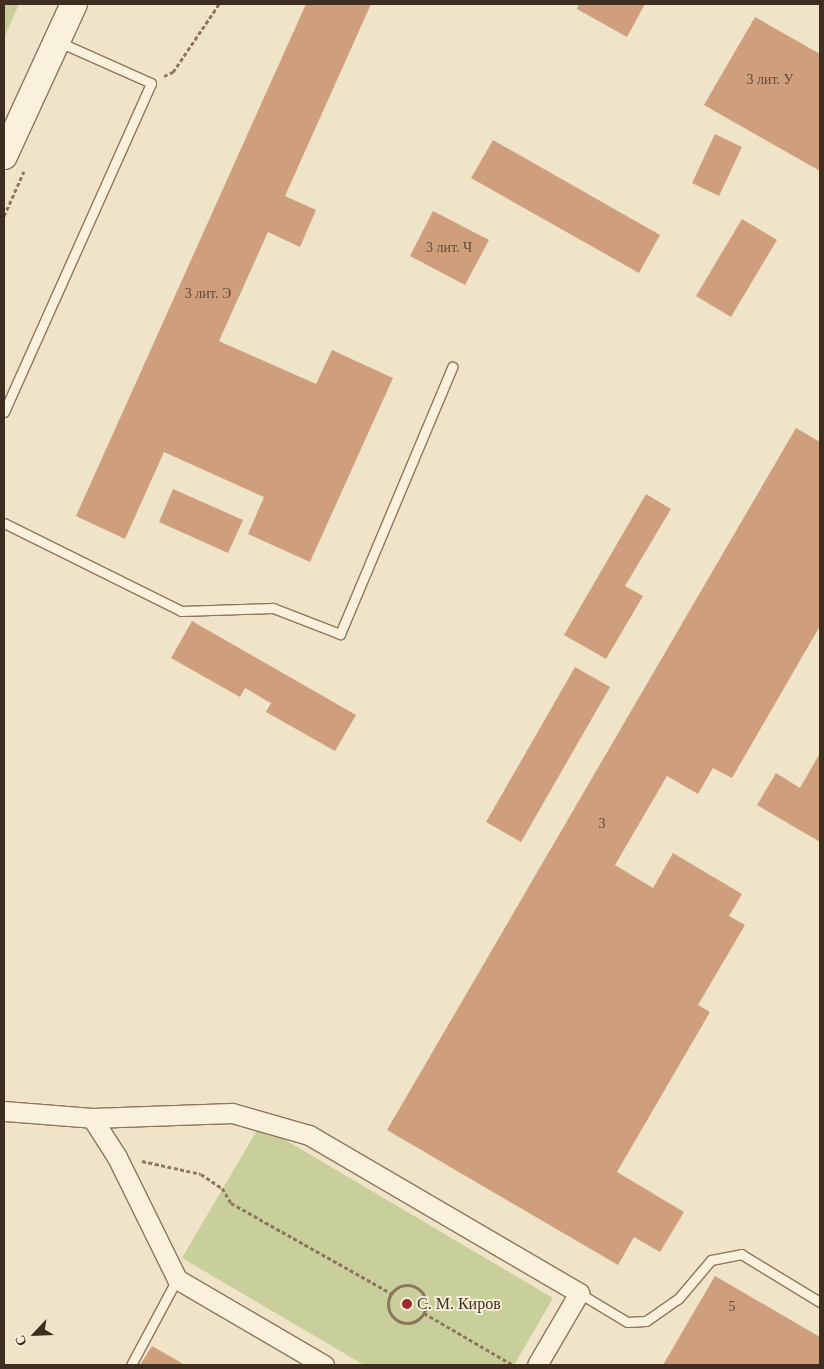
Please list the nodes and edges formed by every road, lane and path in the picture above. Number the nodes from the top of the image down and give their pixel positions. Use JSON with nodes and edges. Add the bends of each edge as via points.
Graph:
{"nodes":[{"id":1,"x":74,"y":4,"type":"edge"},
{"id":2,"x":219,"y":4,"type":"edge"},
{"id":3,"x":57,"y":41,"type":"junction"},
{"id":4,"x":151,"y":83,"type":"junction"},
{"id":5,"x":4,"y":156,"type":"edge"},
{"id":6,"x":452,"y":367,"type":"dead end"},
{"id":7,"x":4,"y":412,"type":"edge"},
{"id":8,"x":4,"y":523,"type":"edge"},
{"id":9,"x":4,"y":1111,"type":"edge"},
{"id":10,"x":92,"y":1118,"type":"junction"},
{"id":11,"x":117,"y":1157,"type":"junction"},
{"id":12,"x":177,"y":1279,"type":"junction"},
{"id":13,"x":391,"y":1293,"type":"junction"},
{"id":14,"x":579,"y":1293,"type":"junction"},
{"id":15,"x":820,"y":1302,"type":"edge"},
{"id":16,"x":424,"y":1313,"type":"junction"},
{"id":17,"x":131,"y":1365,"type":"edge"},
{"id":18,"x":324,"y":1365,"type":"edge"},
{"id":19,"x":513,"y":1365,"type":"edge"},
{"id":20,"x":537,"y":1365,"type":"edge"}],
"edges":[{"from":1,"to":3,"type":"street"},
{"from":2,"to":4,"type":"path","via":[[173,72]]},
{"from":3,"to":4,"type":"lane"},
{"from":3,"to":5,"type":"street"},
{"from":4,"to":7,"type":"lane"},
{"from":6,"to":8,"type":"lane","via":[[340,634],[273,608],[181,611]]},
{"from":9,"to":10,"type":"street"},
{"from":10,"to":11,"type":"street"},
{"from":10,"to":14,"type":"street","via":[[232,1113],[310,1135]]},
{"from":11,"to":12,"type":"street"},
{"from":11,"to":13,"type":"path","via":[[201,1174],[210,1179],[231,1203]]},
{"from":12,"to":17,"type":"lane"},
{"from":12,"to":18,"type":"street"},
{"from":13,"to":16,"type":"path","via":[[400,1286],[416,1288],[426,1302]]},
{"from":13,"to":16,"type":"path","via":[[387,1303],[397,1320],[417,1320]]},
{"from":14,"to":15,"type":"lane","via":[[627,1322],[646,1321],[678,1299],[712,1260],[741,1254]]},
{"from":14,"to":20,"type":"street"},
{"from":16,"to":19,"type":"path"}]}
